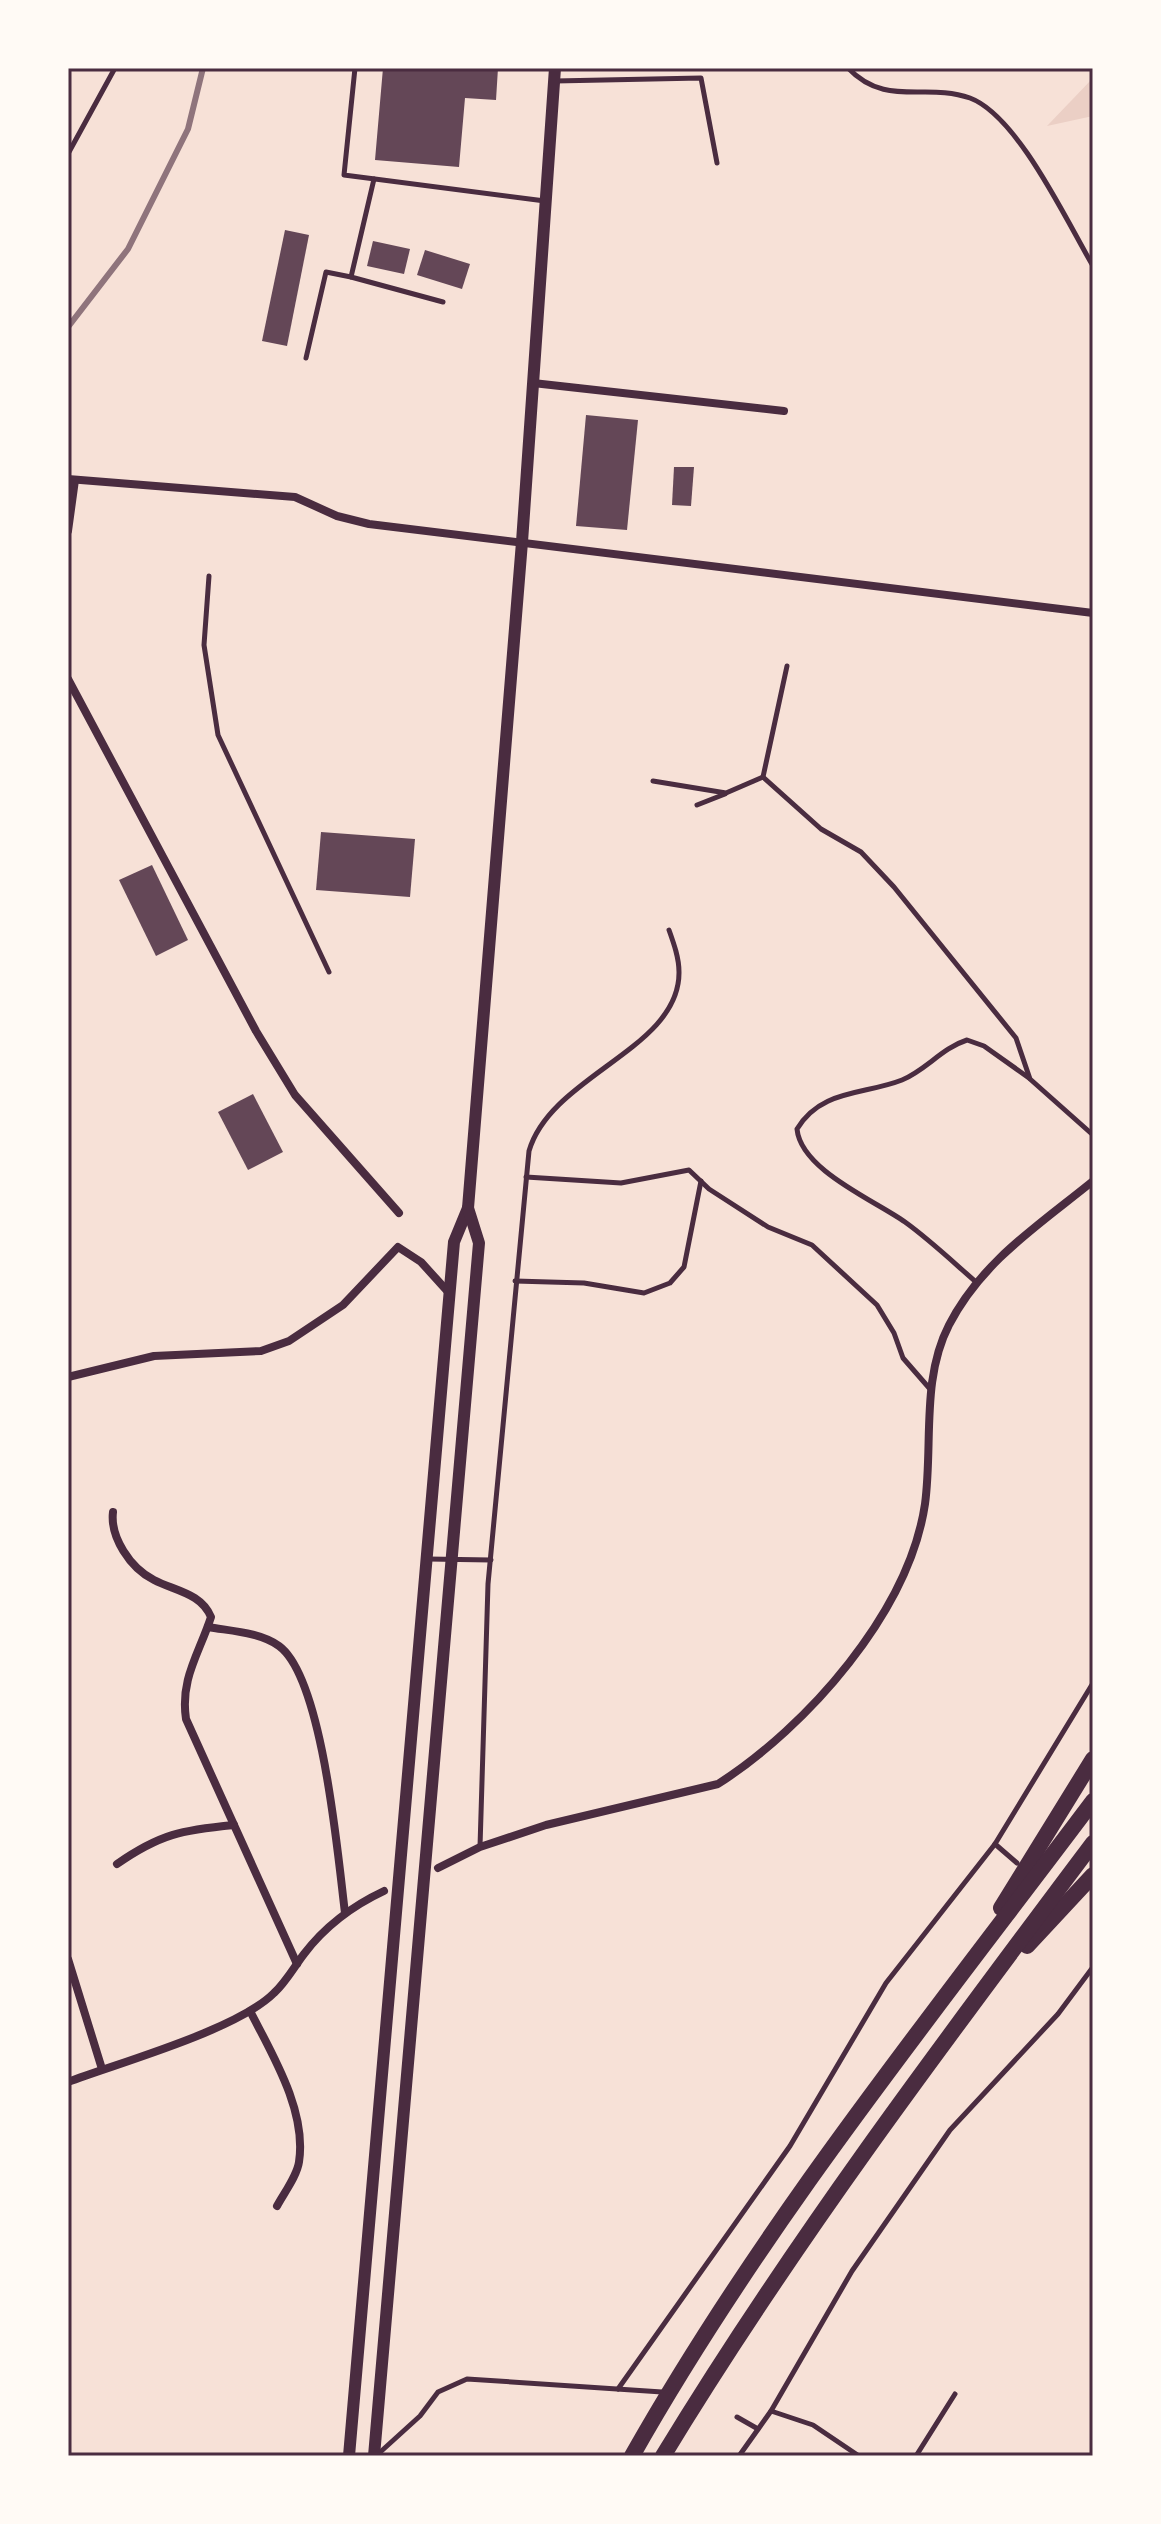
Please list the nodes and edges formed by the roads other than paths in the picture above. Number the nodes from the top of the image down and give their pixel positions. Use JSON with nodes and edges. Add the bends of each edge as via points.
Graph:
{"nodes":[{"id":1,"x":115,"y":68,"type":"edge"},
{"id":2,"x":355,"y":68,"type":"edge"},
{"id":3,"x":848,"y":68,"type":"edge"},
{"id":4,"x":555,"y":75,"type":"edge"},
{"id":5,"x":69,"y":152,"type":"edge"},
{"id":6,"x":717,"y":163,"type":"dead end"},
{"id":7,"x":374,"y":179,"type":"junction"},
{"id":8,"x":546,"y":201,"type":"junction"},
{"id":9,"x":1093,"y":266,"type":"edge"},
{"id":10,"x":351,"y":277,"type":"junction"},
{"id":11,"x":443,"y":302,"type":"dead end"},
{"id":12,"x":306,"y":358,"type":"dead end"},
{"id":13,"x":533,"y":383,"type":"junction"},
{"id":14,"x":784,"y":411,"type":"dead end"},
{"id":15,"x":72,"y":479,"type":"edge"},
{"id":16,"x":68,"y":531,"type":"edge"},
{"id":17,"x":522,"y":542,"type":"junction"},
{"id":18,"x":209,"y":576,"type":"dead end"},
{"id":19,"x":1093,"y":613,"type":"edge"},
{"id":20,"x":787,"y":666,"type":"dead end"},
{"id":21,"x":68,"y":679,"type":"edge"},
{"id":22,"x":763,"y":777,"type":"junction"},
{"id":23,"x":653,"y":781,"type":"dead end"},
{"id":24,"x":726,"y":793,"type":"junction"},
{"id":25,"x":697,"y":805,"type":"dead end"},
{"id":26,"x":669,"y":930,"type":"dead end"},
{"id":27,"x":329,"y":972,"type":"dead end"},
{"id":28,"x":1030,"y":1079,"type":"junction"},
{"id":29,"x":1093,"y":1135,"type":"edge"},
{"id":30,"x":526,"y":1177,"type":"junction"},
{"id":31,"x":701,"y":1181,"type":"junction"},
{"id":32,"x":1093,"y":1181,"type":"edge"},
{"id":33,"x":468,"y":1208,"type":"junction"},
{"id":34,"x":399,"y":1213,"type":"dead end"},
{"id":35,"x":515,"y":1281,"type":"junction"},
{"id":36,"x":976,"y":1282,"type":"junction"},
{"id":37,"x":450,"y":1294,"type":"junction"},
{"id":38,"x":68,"y":1377,"type":"edge"},
{"id":39,"x":932,"y":1390,"type":"junction"},
{"id":40,"x":113,"y":1512,"type":"dead end"},
{"id":41,"x":427,"y":1559,"type":"junction"},
{"id":42,"x":452,"y":1559,"type":"junction"},
{"id":43,"x":491,"y":1560,"type":"junction"},
{"id":44,"x":208,"y":1627,"type":"junction"},
{"id":45,"x":1093,"y":1683,"type":"edge"},
{"id":46,"x":1093,"y":1759,"type":"edge"},
{"id":47,"x":1093,"y":1801,"type":"edge"},
{"id":48,"x":234,"y":1825,"type":"junction"},
{"id":49,"x":1093,"y":1843,"type":"edge"},
{"id":50,"x":995,"y":1844,"type":"junction"},
{"id":51,"x":480,"y":1847,"type":"junction"},
{"id":52,"x":1017,"y":1863,"type":"dead end"},
{"id":53,"x":117,"y":1864,"type":"dead end"},
{"id":54,"x":438,"y":1868,"type":"dead end"},
{"id":55,"x":1093,"y":1875,"type":"edge"},
{"id":56,"x":384,"y":1891,"type":"dead end"},
{"id":57,"x":345,"y":1913,"type":"junction"},
{"id":58,"x":68,"y":1959,"type":"edge"},
{"id":59,"x":297,"y":1964,"type":"junction"},
{"id":60,"x":1093,"y":1967,"type":"edge"},
{"id":61,"x":946,"y":1997,"type":"junction"},
{"id":62,"x":250,"y":2011,"type":"junction"},
{"id":63,"x":966,"y":2012,"type":"junction"},
{"id":64,"x":102,"y":2069,"type":"junction"},
{"id":65,"x":68,"y":2082,"type":"edge"},
{"id":66,"x":277,"y":2206,"type":"dead end"},
{"id":67,"x":618,"y":2389,"type":"junction"},
{"id":68,"x":662,"y":2392,"type":"dead end"},
{"id":69,"x":955,"y":2394,"type":"dead end"},
{"id":70,"x":771,"y":2411,"type":"junction"},
{"id":71,"x":737,"y":2417,"type":"dead end"},
{"id":72,"x":758,"y":2429,"type":"junction"},
{"id":73,"x":349,"y":2456,"type":"edge"},
{"id":74,"x":375,"y":2456,"type":"edge"},
{"id":75,"x":632,"y":2456,"type":"edge"},
{"id":76,"x":663,"y":2456,"type":"edge"},
{"id":77,"x":739,"y":2456,"type":"edge"},
{"id":78,"x":859,"y":2456,"type":"edge"},
{"id":79,"x":916,"y":2456,"type":"edge"}],
"edges":[{"from":1,"to":5,"type":"lane"},
{"from":2,"to":7,"type":"lane","via":[[344,175]]},
{"from":3,"to":9,"type":"lane","via":[[862,82],[892,93],[970,98],[993,112],[1018,138]]},
{"from":4,"to":6,"type":"lane","via":[[701,78]]},
{"from":4,"to":8,"type":"street"},
{"from":7,"to":8,"type":"lane"},
{"from":7,"to":10,"type":"lane"},
{"from":8,"to":13,"type":"street"},
{"from":10,"to":11,"type":"lane"},
{"from":10,"to":12,"type":"lane","via":[[326,272]]},
{"from":13,"to":14,"type":"street"},
{"from":13,"to":17,"type":"street"},
{"from":15,"to":16,"type":"street"},
{"from":15,"to":17,"type":"street","via":[[295,497],[369,524]]},
{"from":17,"to":19,"type":"street"},
{"from":17,"to":33,"type":"street"},
{"from":18,"to":27,"type":"lane","via":[[204,645],[218,735]]},
{"from":20,"to":22,"type":"lane"},
{"from":21,"to":34,"type":"street","via":[[295,1095]]},
{"from":22,"to":24,"type":"lane"},
{"from":22,"to":28,"type":"lane","via":[[821,829],[861,852],[894,887],[1016,1038]]},
{"from":23,"to":24,"type":"lane"},
{"from":24,"to":25,"type":"lane"},
{"from":26,"to":30,"type":"lane","via":[[679,972],[664,1017],[544,1117],[534,1133]]},
{"from":28,"to":29,"type":"lane"},
{"from":28,"to":36,"type":"lane","via":[[967,1040],[903,1080],[817,1106],[797,1129],[802,1148],[845,1186],[905,1222]]},
{"from":30,"to":31,"type":"lane","via":[[621,1183],[689,1170]]},
{"from":30,"to":35,"type":"lane"},
{"from":31,"to":35,"type":"lane","via":[[684,1267],[670,1283],[644,1293],[584,1283]]},
{"from":31,"to":39,"type":"lane","via":[[768,1227],[812,1245],[877,1305],[903,1358]]},
{"from":32,"to":36,"type":"street","via":[[1018,1239]]},
{"from":33,"to":37,"type":"street","via":[[454,1242]]},
{"from":33,"to":42,"type":"street","via":[[479,1243]]},
{"from":35,"to":43,"type":"lane"},
{"from":36,"to":39,"type":"street","via":[[937,1352]]},
{"from":37,"to":38,"type":"street","via":[[421,1262],[398,1247],[343,1305],[289,1341],[261,1351],[154,1356]]},
{"from":37,"to":41,"type":"street"},
{"from":39,"to":51,"type":"street","via":[[925,1503],[911,1558],[865,1638],[814,1707],[718,1784],[586,1813]]},
{"from":40,"to":44,"type":"street","via":[[111,1528],[134,1564],[151,1579],[199,1599],[211,1617]]},
{"from":41,"to":42,"type":"lane"},
{"from":41,"to":73,"type":"street"},
{"from":42,"to":43,"type":"lane"},
{"from":42,"to":74,"type":"street"},
{"from":43,"to":51,"type":"lane"},
{"from":44,"to":48,"type":"street","via":[[189,1667],[183,1696],[186,1719]]},
{"from":44,"to":57,"type":"street","via":[[264,1638],[280,1646],[297,1671],[331,1794]]},
{"from":45,"to":50,"type":"lane"},
{"from":46,"to":61,"type":"highway"},
{"from":47,"to":61,"type":"highway"},
{"from":48,"to":53,"type":"street","via":[[183,1830],[148,1842]]},
{"from":48,"to":59,"type":"street"},
{"from":49,"to":63,"type":"highway"},
{"from":50,"to":52,"type":"lane"},
{"from":50,"to":67,"type":"lane","via":[[886,1983],[760,2191]]},
{"from":51,"to":54,"type":"street"},
{"from":55,"to":63,"type":"highway"},
{"from":56,"to":57,"type":"street"},
{"from":57,"to":59,"type":"street"},
{"from":58,"to":64,"type":"street"},
{"from":59,"to":62,"type":"street","via":[[274,1993]]},
{"from":60,"to":70,"type":"lane","via":[[1058,2014],[950,2130],[852,2271]]},
{"from":61,"to":75,"type":"highway","via":[[755,2260]]},
{"from":62,"to":64,"type":"street"},
{"from":62,"to":66,"type":"street","via":[[293,2108],[299,2137],[299,2164]]},
{"from":63,"to":76,"type":"highway","via":[[800,2244]]},
{"from":64,"to":65,"type":"street"},
{"from":67,"to":68,"type":"lane"},
{"from":67,"to":74,"type":"lane","via":[[467,2379],[438,2392],[420,2416]]},
{"from":69,"to":79,"type":"lane"},
{"from":70,"to":72,"type":"lane"},
{"from":70,"to":78,"type":"lane","via":[[813,2425]]},
{"from":71,"to":72,"type":"lane"},
{"from":72,"to":77,"type":"lane"}]}
